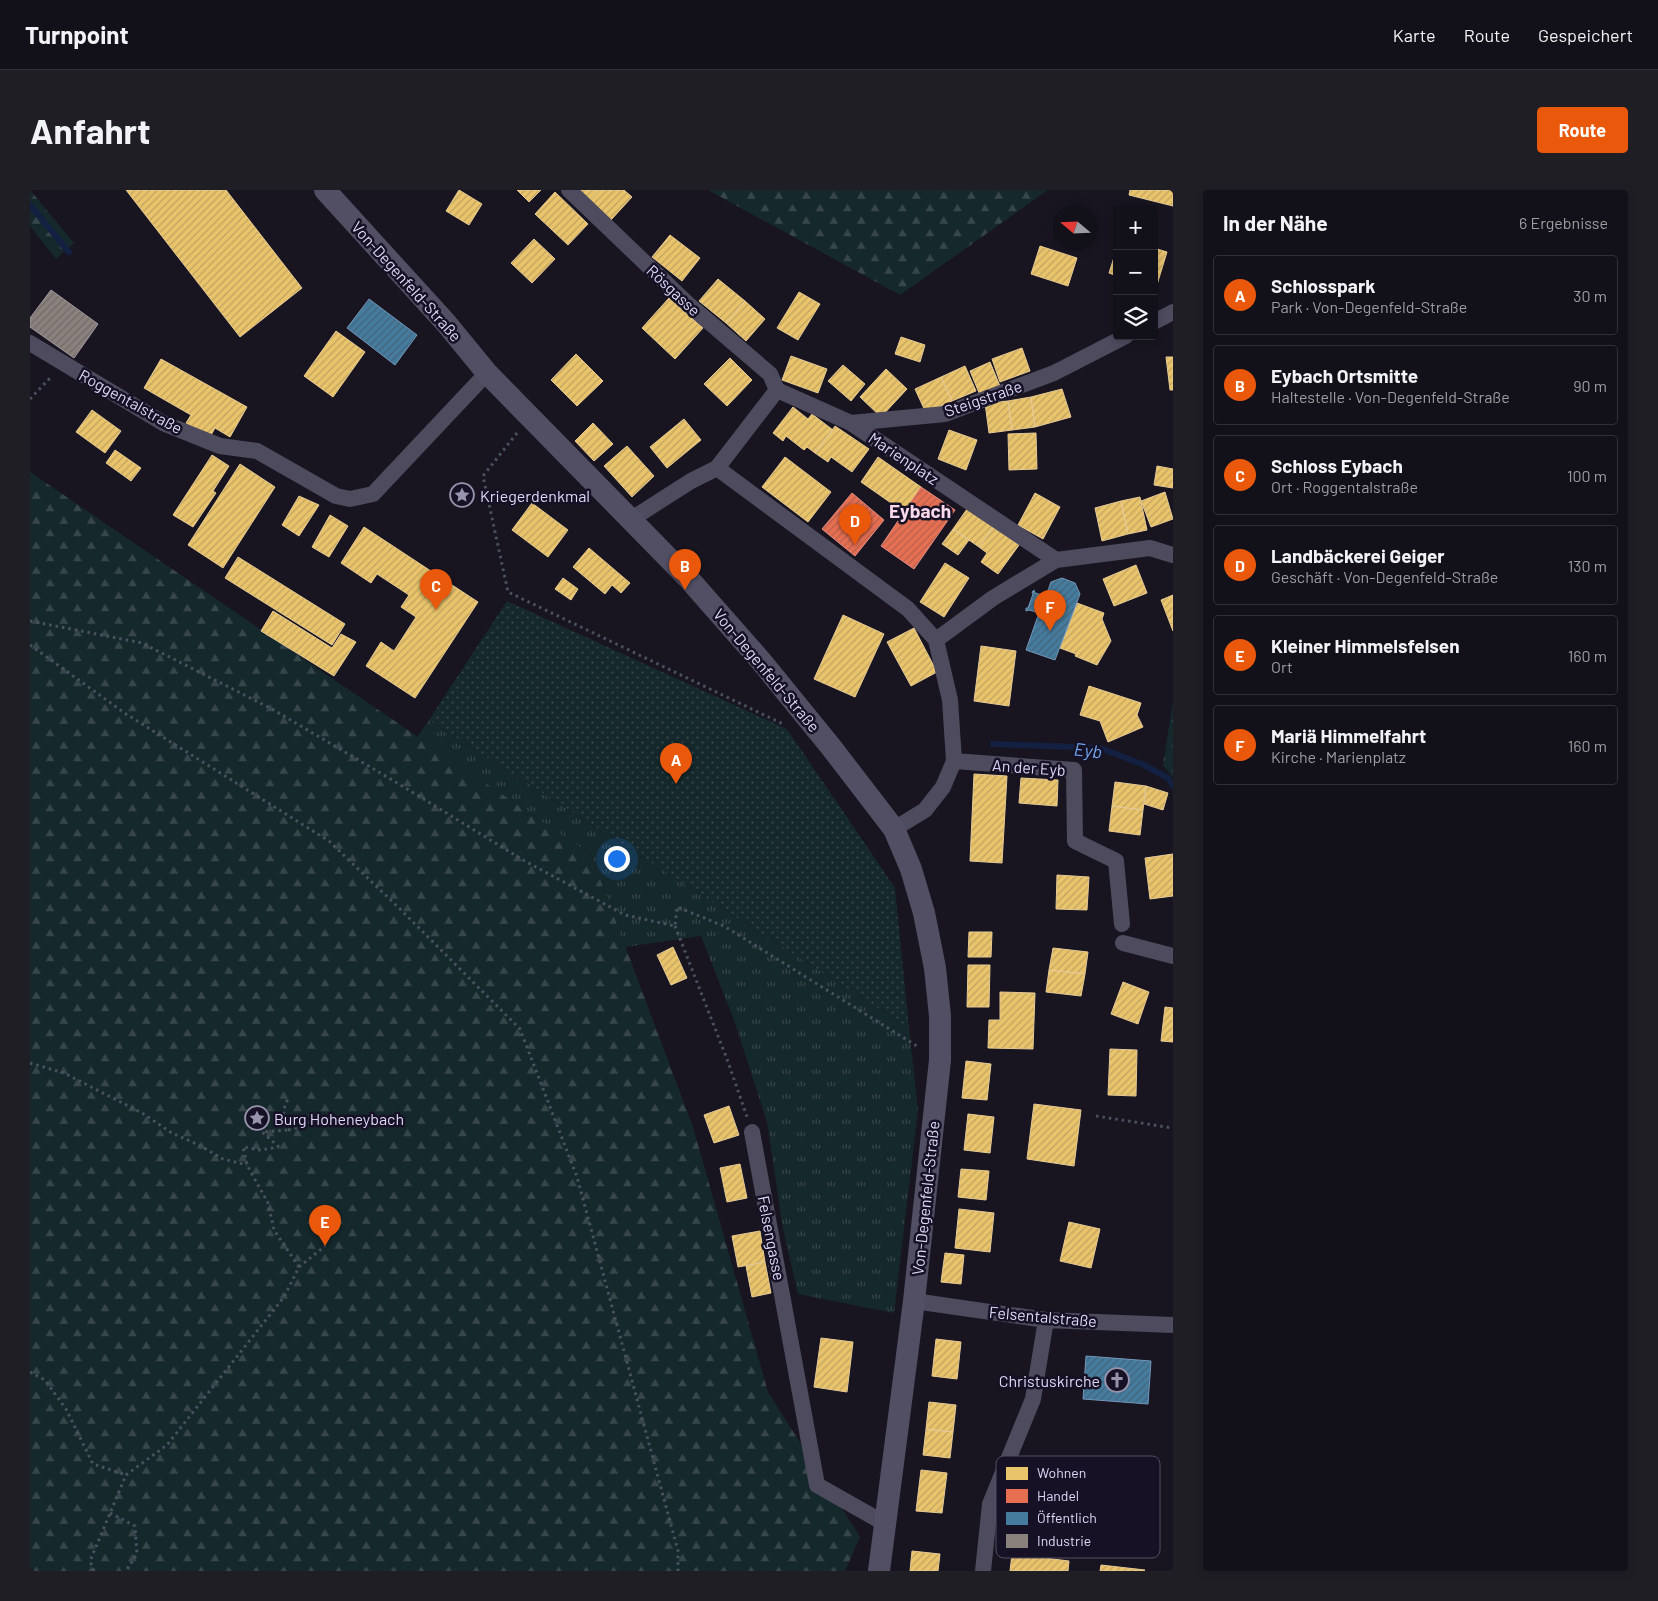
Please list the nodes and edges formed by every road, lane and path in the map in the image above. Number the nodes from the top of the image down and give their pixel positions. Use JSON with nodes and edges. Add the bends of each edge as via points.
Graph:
{"nodes":[{"id":1,"x":325,"y":190,"type":"edge"},
{"id":2,"x":569,"y":190,"type":"edge"},
{"id":3,"x":1173,"y":312,"type":"edge"},
{"id":4,"x":1158,"y":320,"type":"edge"},
{"id":5,"x":1118,"y":340,"type":"edge"},
{"id":6,"x":30,"y":343,"type":"edge"},
{"id":7,"x":64,"y":363,"type":"junction"},
{"id":8,"x":487,"y":373,"type":"junction"},
{"id":9,"x":777,"y":390,"type":"junction"},
{"id":10,"x":30,"y":399,"type":"edge"},
{"id":11,"x":530,"y":417,"type":"junction"},
{"id":12,"x":851,"y":423,"type":"junction"},
{"id":13,"x":717,"y":468,"type":"junction"},
{"id":14,"x":630,"y":520,"type":"junction"},
{"id":15,"x":1173,"y":556,"type":"edge"},
{"id":16,"x":1056,"y":560,"type":"junction"},
{"id":17,"x":30,"y":621,"type":"edge"},
{"id":18,"x":936,"y":640,"type":"junction"},
{"id":19,"x":30,"y":645,"type":"edge"},
{"id":20,"x":786,"y":725,"type":"dead end"},
{"id":21,"x":954,"y":761,"type":"junction"},
{"id":22,"x":894,"y":829,"type":"junction"},
{"id":23,"x":1122,"y":924,"type":"dead end"},
{"id":24,"x":675,"y":926,"type":"junction"},
{"id":25,"x":1123,"y":943,"type":"dead end"},
{"id":26,"x":1173,"y":956,"type":"edge"},
{"id":27,"x":922,"y":1049,"type":"dead end"},
{"id":28,"x":30,"y":1063,"type":"edge"},
{"id":29,"x":289,"y":1096,"type":"dead end"},
{"id":30,"x":311,"y":1112,"type":"dead end"},
{"id":31,"x":1096,"y":1116,"type":"dead end"},
{"id":32,"x":1173,"y":1128,"type":"edge"},
{"id":33,"x":288,"y":1130,"type":"junction"},
{"id":34,"x":752,"y":1132,"type":"joint"},
{"id":35,"x":247,"y":1165,"type":"junction"},
{"id":36,"x":324,"y":1246,"type":"dead end"},
{"id":37,"x":299,"y":1267,"type":"junction"},
{"id":38,"x":914,"y":1301,"type":"junction"},
{"id":39,"x":1046,"y":1320,"type":"junction"},
{"id":40,"x":1173,"y":1324,"type":"edge"},
{"id":41,"x":30,"y":1372,"type":"edge"},
{"id":42,"x":1010,"y":1456,"type":"edge"},
{"id":43,"x":126,"y":1475,"type":"junction"},
{"id":44,"x":996,"y":1489,"type":"edge"},
{"id":45,"x":110,"y":1513,"type":"junction"},
{"id":46,"x":884,"y":1523,"type":"junction"},
{"id":47,"x":94,"y":1571,"type":"edge"},
{"id":48,"x":126,"y":1571,"type":"edge"},
{"id":49,"x":678,"y":1571,"type":"edge"},
{"id":50,"x":879,"y":1571,"type":"edge"},
{"id":51,"x":983,"y":1571,"type":"edge"}],
"edges":[{"from":1,"to":8,"type":"main road","name":"Von-Degenfeld-Straße","via":[[446,322]]},
{"from":2,"to":9,"type":"street","name":"Rösgasse","via":[[688,304],[770,374]]},
{"from":3,"to":4,"type":"street"},
{"from":5,"to":12,"type":"street","name":"Steigstraße","via":[[1054,373],[945,414]]},
{"from":6,"to":7,"type":"street","name":"Roggentalstraße"},
{"from":7,"to":8,"type":"street","name":"Roggentalstraße","via":[[163,423],[220,446],[257,451],[336,496],[350,499],[373,494]]},
{"from":7,"to":10,"type":"path"},
{"from":8,"to":11,"type":"main road","name":"Von-Degenfeld-Straße"},
{"from":9,"to":12,"type":"street","name":"Steigstraße"},
{"from":9,"to":13,"type":"street"},
{"from":11,"to":14,"type":"main road","name":"Von-Degenfeld-Straße"},
{"from":11,"to":20,"type":"path","via":[[483,476],[508,592]]},
{"from":12,"to":16,"type":"street","name":"Marienplatz"},
{"from":13,"to":14,"type":"street","via":[[690,481]]},
{"from":13,"to":18,"type":"street","via":[[908,608]]},
{"from":14,"to":22,"type":"main road","name":"Von-Degenfeld-Straße","via":[[688,578],[761,661]]},
{"from":15,"to":16,"type":"street","via":[[1150,548]]},
{"from":16,"to":18,"type":"street","via":[[993,598]]},
{"from":17,"to":24,"type":"path","via":[[142,643],[272,709],[523,860],[624,915]]},
{"from":18,"to":21,"type":"street","via":[[950,700]]},
{"from":19,"to":49,"type":"path","via":[[126,714],[329,841],[520,1029],[577,1177],[678,1551]]},
{"from":21,"to":22,"type":"street","via":[[943,788],[925,810]]},
{"from":21,"to":23,"type":"street","name":"An der Eyb","via":[[1074,770],[1075,840],[1116,861]]},
{"from":22,"to":38,"type":"main road","name":"Von-Degenfeld-Straße","via":[[911,869],[924,913],[940,1016],[940,1060]]},
{"from":24,"to":27,"type":"path","via":[[677,907],[724,926]]},
{"from":24,"to":34,"type":"path"},
{"from":25,"to":26,"type":"street"},
{"from":28,"to":35,"type":"path","via":[[64,1073],[223,1159]]},
{"from":29,"to":33,"type":"path","via":[[283,1111]]},
{"from":30,"to":33,"type":"path","via":[[300,1128]]},
{"from":31,"to":32,"type":"path"},
{"from":33,"to":35,"type":"path","via":[[262,1132],[279,1147],[260,1150],[242,1147]]},
{"from":34,"to":46,"type":"street","name":"Felsengasse","via":[[818,1485]]},
{"from":35,"to":37,"type":"path","via":[[268,1203],[274,1230]]},
{"from":36,"to":37,"type":"path"},
{"from":37,"to":43,"type":"path","via":[[284,1297],[167,1445]]},
{"from":38,"to":39,"type":"street","name":"Felsentalstraße"},
{"from":38,"to":46,"type":"main road","name":"Von-Degenfeld-Straße"},
{"from":39,"to":40,"type":"street","name":"Felsentalstraße"},
{"from":39,"to":42,"type":"street","via":[[1033,1399]]},
{"from":41,"to":43,"type":"path","via":[[45,1380],[66,1409],[93,1464]]},
{"from":43,"to":45,"type":"path"},
{"from":44,"to":51,"type":"street","via":[[990,1504]]},
{"from":45,"to":47,"type":"path","via":[[90,1561]]},
{"from":45,"to":48,"type":"path","via":[[135,1526],[137,1554]]},
{"from":46,"to":50,"type":"main road","name":"Von-Degenfeld-Straße"}]}
